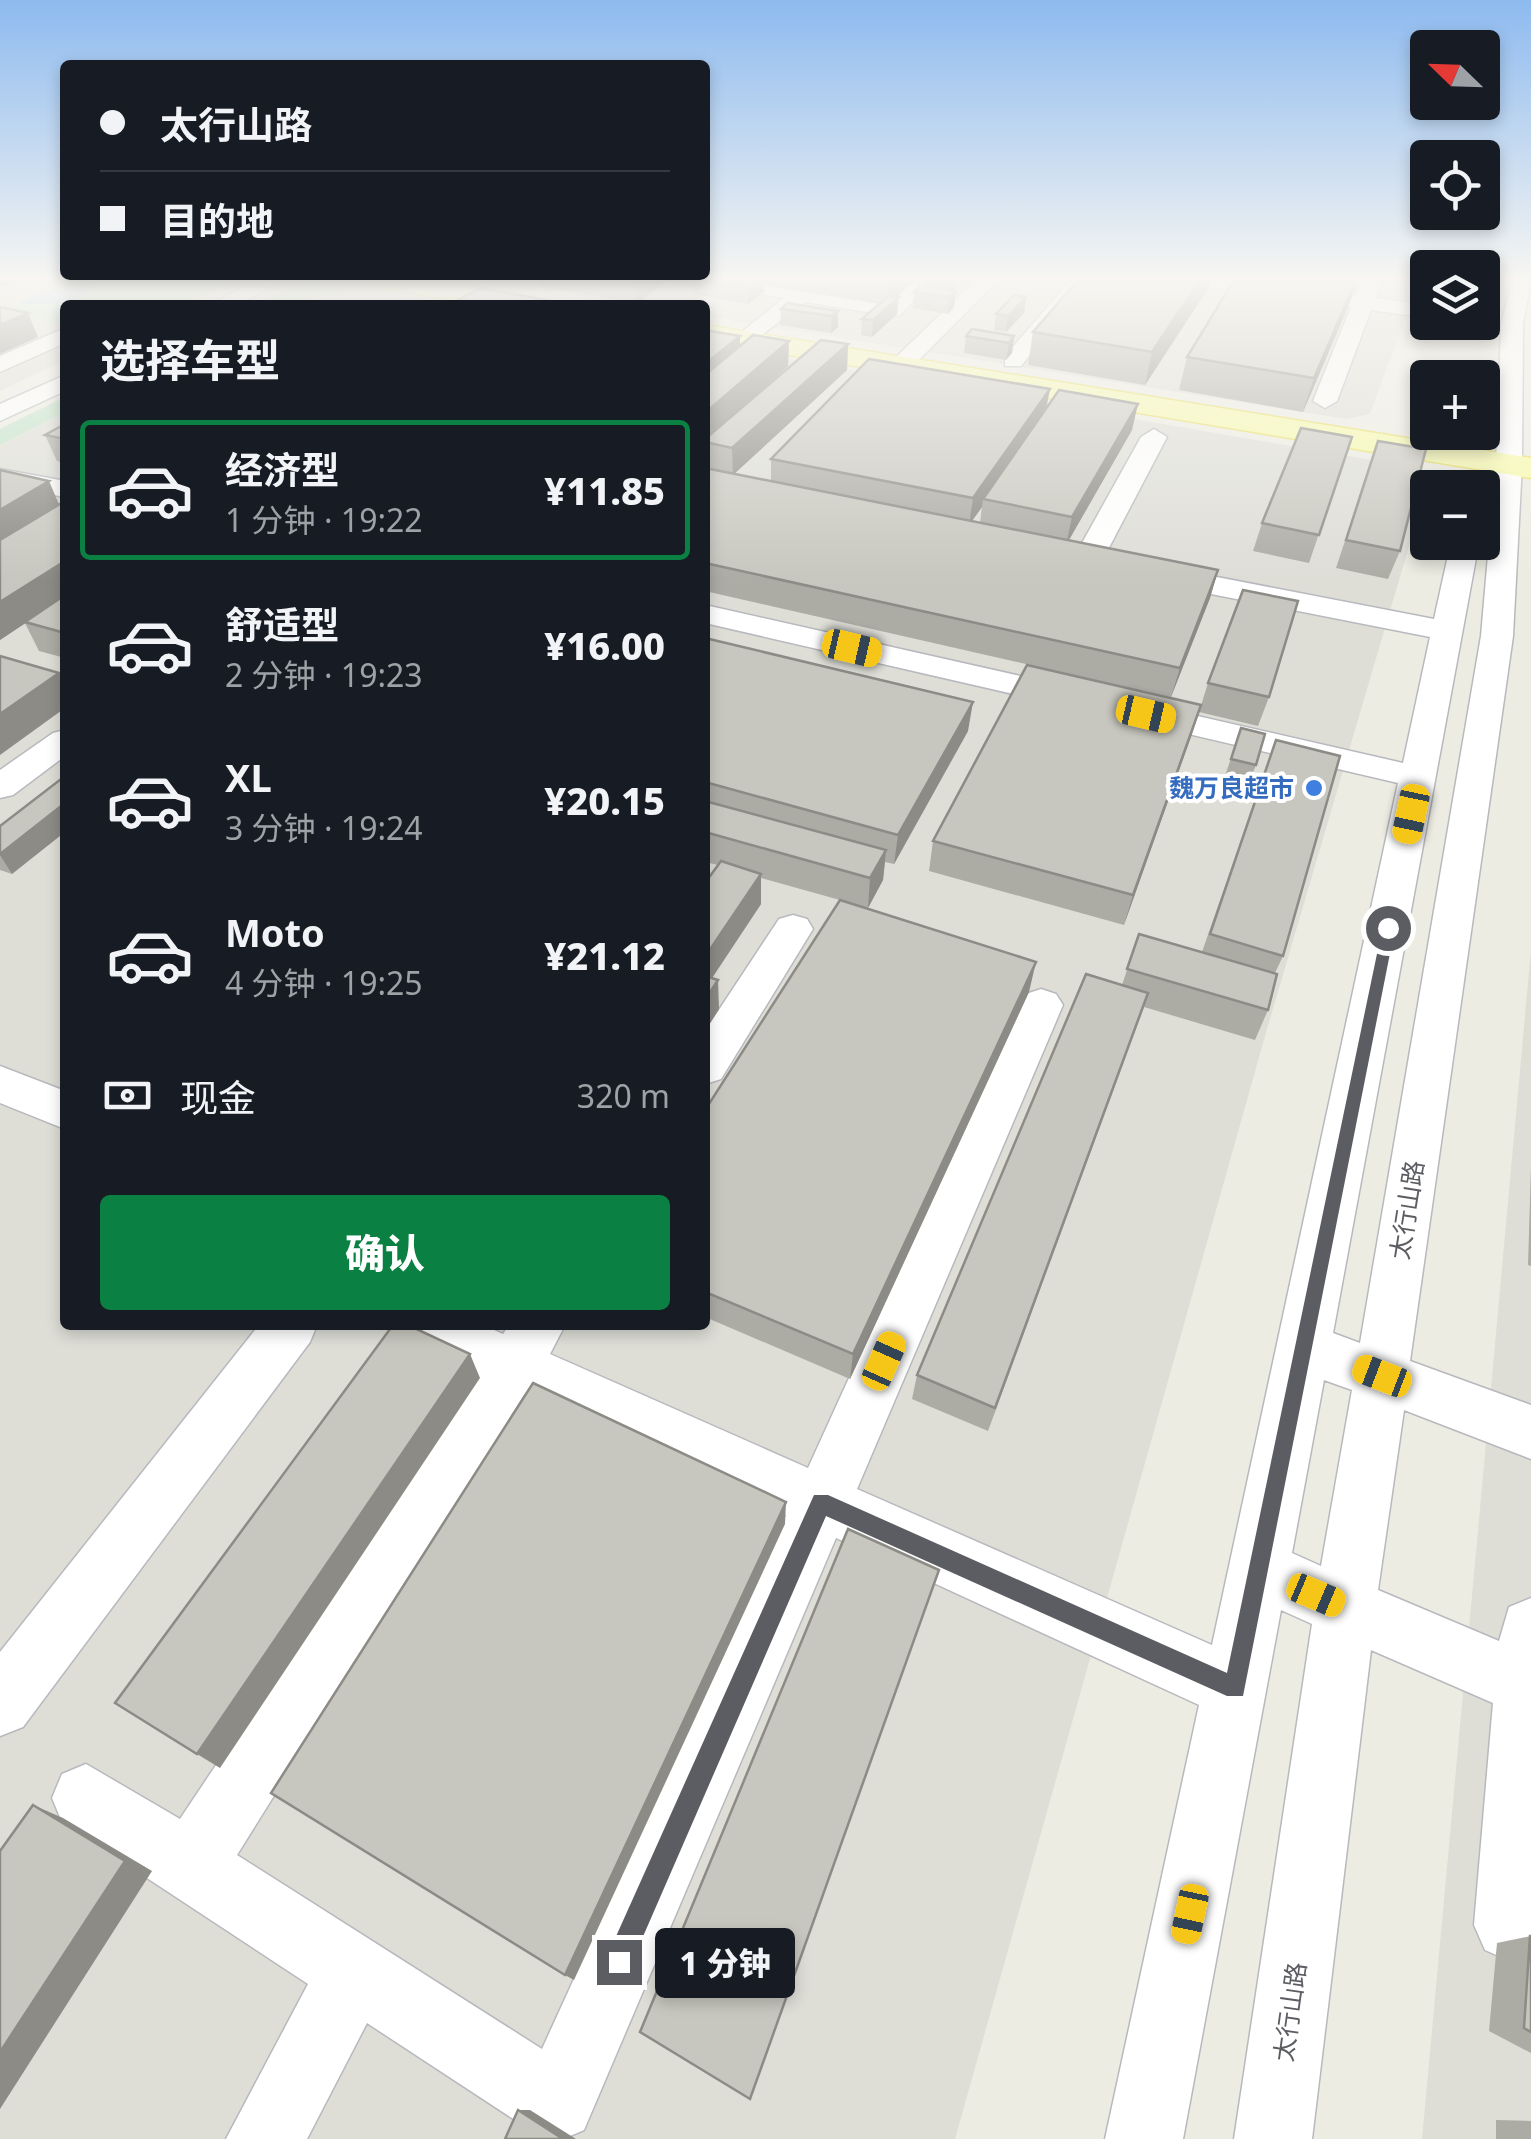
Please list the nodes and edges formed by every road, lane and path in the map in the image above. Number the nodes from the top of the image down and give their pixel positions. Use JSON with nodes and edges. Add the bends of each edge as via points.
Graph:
{"nodes":[{"id":1,"x":990,"y":380,"type":"edge"},
{"id":2,"x":1333,"y":380,"type":"edge"},
{"id":3,"x":1499,"y":380,"type":"edge"},
{"id":4,"x":60,"y":384,"type":"edge"},
{"id":5,"x":1325,"y":401,"type":"dead end"},
{"id":6,"x":0,"y":414,"type":"edge"},
{"id":7,"x":1154,"y":437,"type":"dead end"},
{"id":8,"x":1496,"y":464,"type":"edge"},
{"id":9,"x":0,"y":477,"type":"edge"},
{"id":10,"x":60,"y":488,"type":"edge"},
{"id":11,"x":1462,"y":560,"type":"edge"},
{"id":12,"x":710,"y":615,"type":"edge"},
{"id":13,"x":1448,"y":631,"type":"junction"},
{"id":14,"x":60,"y":744,"type":"edge"},
{"id":15,"x":1418,"y":776,"type":"junction"},
{"id":16,"x":0,"y":788,"type":"edge"},
{"id":17,"x":794,"y":929,"type":"dead end"},
{"id":18,"x":1041,"y":1006,"type":"dead end"},
{"id":19,"x":710,"y":1059,"type":"edge"},
{"id":20,"x":0,"y":1084,"type":"edge"},
{"id":21,"x":60,"y":1109,"type":"edge"},
{"id":22,"x":287,"y":1330,"type":"edge"},
{"id":23,"x":441,"y":1330,"type":"edge"},
{"id":24,"x":526,"y":1345,"type":"edge"},
{"id":25,"x":1303,"y":1346,"type":"junction"},
{"id":26,"x":1382,"y":1376,"type":"junction"},
{"id":27,"x":1531,"y":1432,"type":"edge"},
{"id":28,"x":821,"y":1503,"type":"junction"},
{"id":29,"x":1259,"y":1570,"type":"junction"},
{"id":30,"x":1345,"y":1607,"type":"junction"},
{"id":31,"x":1529,"y":1658,"type":"edge"},
{"id":32,"x":1235,"y":1688,"type":"junction"},
{"id":33,"x":0,"y":1704,"type":"edge"},
{"id":34,"x":86,"y":1798,"type":"dead end"},
{"id":35,"x":190,"y":1866,"type":"junction"},
{"id":36,"x":1510,"y":1925,"type":"dead end"},
{"id":37,"x":354,"y":1973,"type":"junction"},
{"id":38,"x":265,"y":2139,"type":"edge"},
{"id":39,"x":1144,"y":2139,"type":"edge"},
{"id":40,"x":1273,"y":2139,"type":"edge"}],
"edges":[{"from":1,"to":8,"type":"main road"},
{"from":2,"to":5,"type":"street"},
{"from":3,"to":8,"type":"street","name":"太行山路"},
{"from":4,"to":6,"type":"street"},
{"from":7,"to":13,"type":"street","via":[[1077,559]]},
{"from":8,"to":26,"type":"street","name":"太行山路","via":[[1497,636]]},
{"from":9,"to":10,"type":"street"},
{"from":11,"to":13,"type":"street"},
{"from":12,"to":15,"type":"street"},
{"from":13,"to":15,"type":"street"},
{"from":14,"to":16,"type":"street"},
{"from":15,"to":25,"type":"street"},
{"from":17,"to":19,"type":"street"},
{"from":18,"to":28,"type":"street"},
{"from":20,"to":21,"type":"street"},
{"from":22,"to":33,"type":"street"},
{"from":23,"to":24,"type":"street"},
{"from":24,"to":28,"type":"street"},
{"from":24,"to":35,"type":"street"},
{"from":25,"to":26,"type":"street"},
{"from":25,"to":29,"type":"street"},
{"from":26,"to":27,"type":"street"},
{"from":26,"to":30,"type":"street","name":"太行山路"},
{"from":28,"to":32,"type":"street"},
{"from":28,"to":37,"type":"street","via":[[556,2103]]},
{"from":29,"to":30,"type":"street"},
{"from":29,"to":32,"type":"street"},
{"from":30,"to":31,"type":"street"},
{"from":30,"to":40,"type":"street","name":"太行山路"},
{"from":31,"to":36,"type":"street"},
{"from":32,"to":39,"type":"street"},
{"from":34,"to":35,"type":"street"},
{"from":35,"to":37,"type":"street"},
{"from":37,"to":38,"type":"street"}]}
